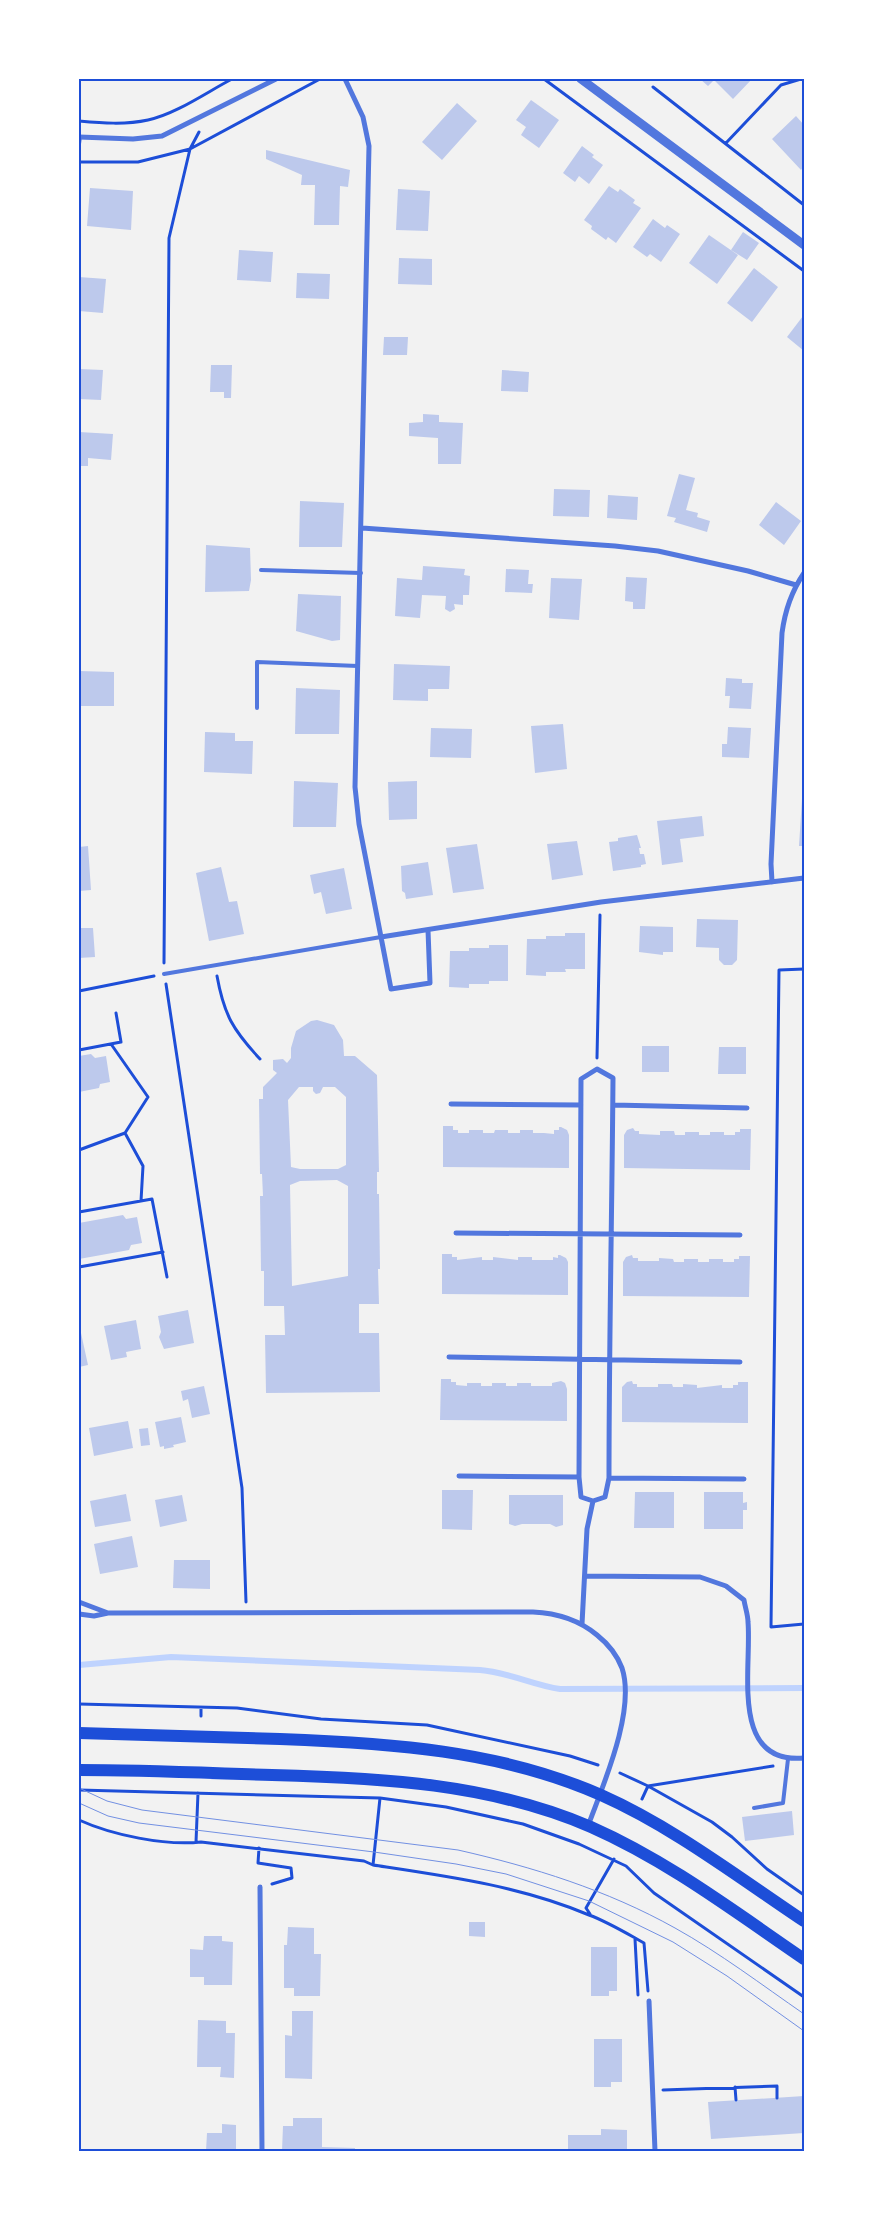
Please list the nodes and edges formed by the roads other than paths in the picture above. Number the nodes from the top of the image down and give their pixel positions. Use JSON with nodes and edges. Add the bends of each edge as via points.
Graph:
{"nodes":[{"id":1,"x":276,"y":79,"type":"edge"},
{"id":2,"x":345,"y":79,"type":"edge"},
{"id":3,"x":581,"y":79,"type":"edge"},
{"id":4,"x":79,"y":137,"type":"edge"},
{"id":5,"x":79,"y":144,"type":"edge"},
{"id":6,"x":804,"y":245,"type":"edge"},
{"id":7,"x":362,"y":528,"type":"junction"},
{"id":8,"x":261,"y":570,"type":"dead end"},
{"id":9,"x":360,"y":573,"type":"junction"},
{"id":10,"x":804,"y":573,"type":"edge"},
{"id":11,"x":796,"y":585,"type":"junction"},
{"id":12,"x":358,"y":666,"type":"junction"},
{"id":13,"x":257,"y":708,"type":"dead end"},
{"id":14,"x":804,"y":878,"type":"edge"},
{"id":15,"x":772,"y":882,"type":"junction"},
{"id":16,"x":428,"y":930,"type":"junction"},
{"id":17,"x":381,"y":937,"type":"junction"},
{"id":18,"x":164,"y":974,"type":"road end"},
{"id":19,"x":451,"y":1104,"type":"dead end"},
{"id":20,"x":581,"y":1105,"type":"junction"},
{"id":21,"x":612,"y":1105,"type":"junction"},
{"id":22,"x":747,"y":1108,"type":"dead end"},
{"id":23,"x":456,"y":1233,"type":"dead end"},
{"id":24,"x":580,"y":1234,"type":"junction"},
{"id":25,"x":610,"y":1234,"type":"junction"},
{"id":26,"x":740,"y":1235,"type":"dead end"},
{"id":27,"x":449,"y":1357,"type":"dead end"},
{"id":28,"x":580,"y":1359,"type":"junction"},
{"id":29,"x":609,"y":1360,"type":"junction"},
{"id":30,"x":740,"y":1362,"type":"dead end"},
{"id":31,"x":459,"y":1476,"type":"dead end"},
{"id":32,"x":579,"y":1477,"type":"junction"},
{"id":33,"x":609,"y":1478,"type":"junction"},
{"id":34,"x":744,"y":1479,"type":"dead end"},
{"id":35,"x":593,"y":1501,"type":"junction"},
{"id":36,"x":585,"y":1576,"type":"junction"},
{"id":37,"x":79,"y":1602,"type":"edge"},
{"id":38,"x":108,"y":1613,"type":"junction"},
{"id":39,"x":79,"y":1614,"type":"edge"},
{"id":40,"x":582,"y":1624,"type":"junction"},
{"id":41,"x":79,"y":1733,"type":"edge"},
{"id":42,"x":804,"y":1758,"type":"edge"},
{"id":43,"x":788,"y":1759,"type":"junction"},
{"id":44,"x":79,"y":1770,"type":"edge"},
{"id":45,"x":600,"y":1794,"type":"junction"},
{"id":46,"x":754,"y":1808,"type":"dead end"},
{"id":47,"x":588,"y":1826,"type":"junction"},
{"id":48,"x":260,"y":1887,"type":"road end"},
{"id":49,"x":804,"y":1921,"type":"edge"},
{"id":50,"x":804,"y":1959,"type":"edge"},
{"id":51,"x":649,"y":2001,"type":"road end"},
{"id":52,"x":262,"y":2151,"type":"edge"},
{"id":53,"x":655,"y":2151,"type":"edge"}],
"edges":[{"from":1,"to":4,"type":"street","via":[[162,136],[133,140]]},
{"from":2,"to":7,"type":"street","via":[[363,117],[369,146]]},
{"from":3,"to":6,"type":"street"},
{"from":4,"to":5,"type":"lane"},
{"from":7,"to":9,"type":"street"},
{"from":7,"to":11,"type":"street","via":[[658,550]]},
{"from":8,"to":9,"type":"lane"},
{"from":9,"to":12,"type":"street"},
{"from":10,"to":11,"type":"street"},
{"from":11,"to":15,"type":"street","via":[[782,633],[770,864]]},
{"from":12,"to":13,"type":"lane","via":[[257,662]]},
{"from":12,"to":17,"type":"street","via":[[357,806]]},
{"from":14,"to":15,"type":"street"},
{"from":15,"to":16,"type":"street","via":[[601,902]]},
{"from":16,"to":17,"type":"street"},
{"from":16,"to":17,"type":"street","via":[[430,983],[391,989]]},
{"from":17,"to":18,"type":"lane"},
{"from":19,"to":20,"type":"street"},
{"from":20,"to":21,"type":"street","via":[[581,1079],[597,1069],[613,1078]]},
{"from":20,"to":24,"type":"street"},
{"from":21,"to":22,"type":"street"},
{"from":21,"to":25,"type":"street"},
{"from":23,"to":24,"type":"street"},
{"from":24,"to":25,"type":"street"},
{"from":24,"to":28,"type":"street"},
{"from":25,"to":26,"type":"street"},
{"from":25,"to":29,"type":"street"},
{"from":27,"to":28,"type":"street"},
{"from":28,"to":29,"type":"street"},
{"from":28,"to":32,"type":"street"},
{"from":29,"to":30,"type":"street"},
{"from":29,"to":33,"type":"street"},
{"from":31,"to":32,"type":"street"},
{"from":32,"to":35,"type":"street","via":[[581,1497]]},
{"from":33,"to":34,"type":"street"},
{"from":33,"to":35,"type":"street","via":[[605,1497]]},
{"from":35,"to":36,"type":"street","via":[[587,1529]]},
{"from":36,"to":40,"type":"street"},
{"from":36,"to":43,"type":"street","via":[[700,1577],[726,1586],[744,1600],[748,1622],[751,1721],[759,1740],[769,1750]]},
{"from":37,"to":38,"type":"street"},
{"from":38,"to":39,"type":"street","via":[[94,1616]]},
{"from":38,"to":40,"type":"street","via":[[533,1612]]},
{"from":40,"to":45,"type":"street","via":[[601,1638],[622,1668],[624,1716]]},
{"from":41,"to":45,"type":"main road","via":[[332,1741],[415,1747],[514,1765]]},
{"from":42,"to":43,"type":"street"},
{"from":43,"to":46,"type":"lane","via":[[783,1803]]},
{"from":44,"to":47,"type":"main road","via":[[420,1782],[508,1799]]},
{"from":45,"to":47,"type":"street"},
{"from":45,"to":49,"type":"main road","via":[[679,1838]]},
{"from":47,"to":50,"type":"main road","via":[[692,1882]]},
{"from":48,"to":52,"type":"street"},
{"from":51,"to":53,"type":"street"}]}
